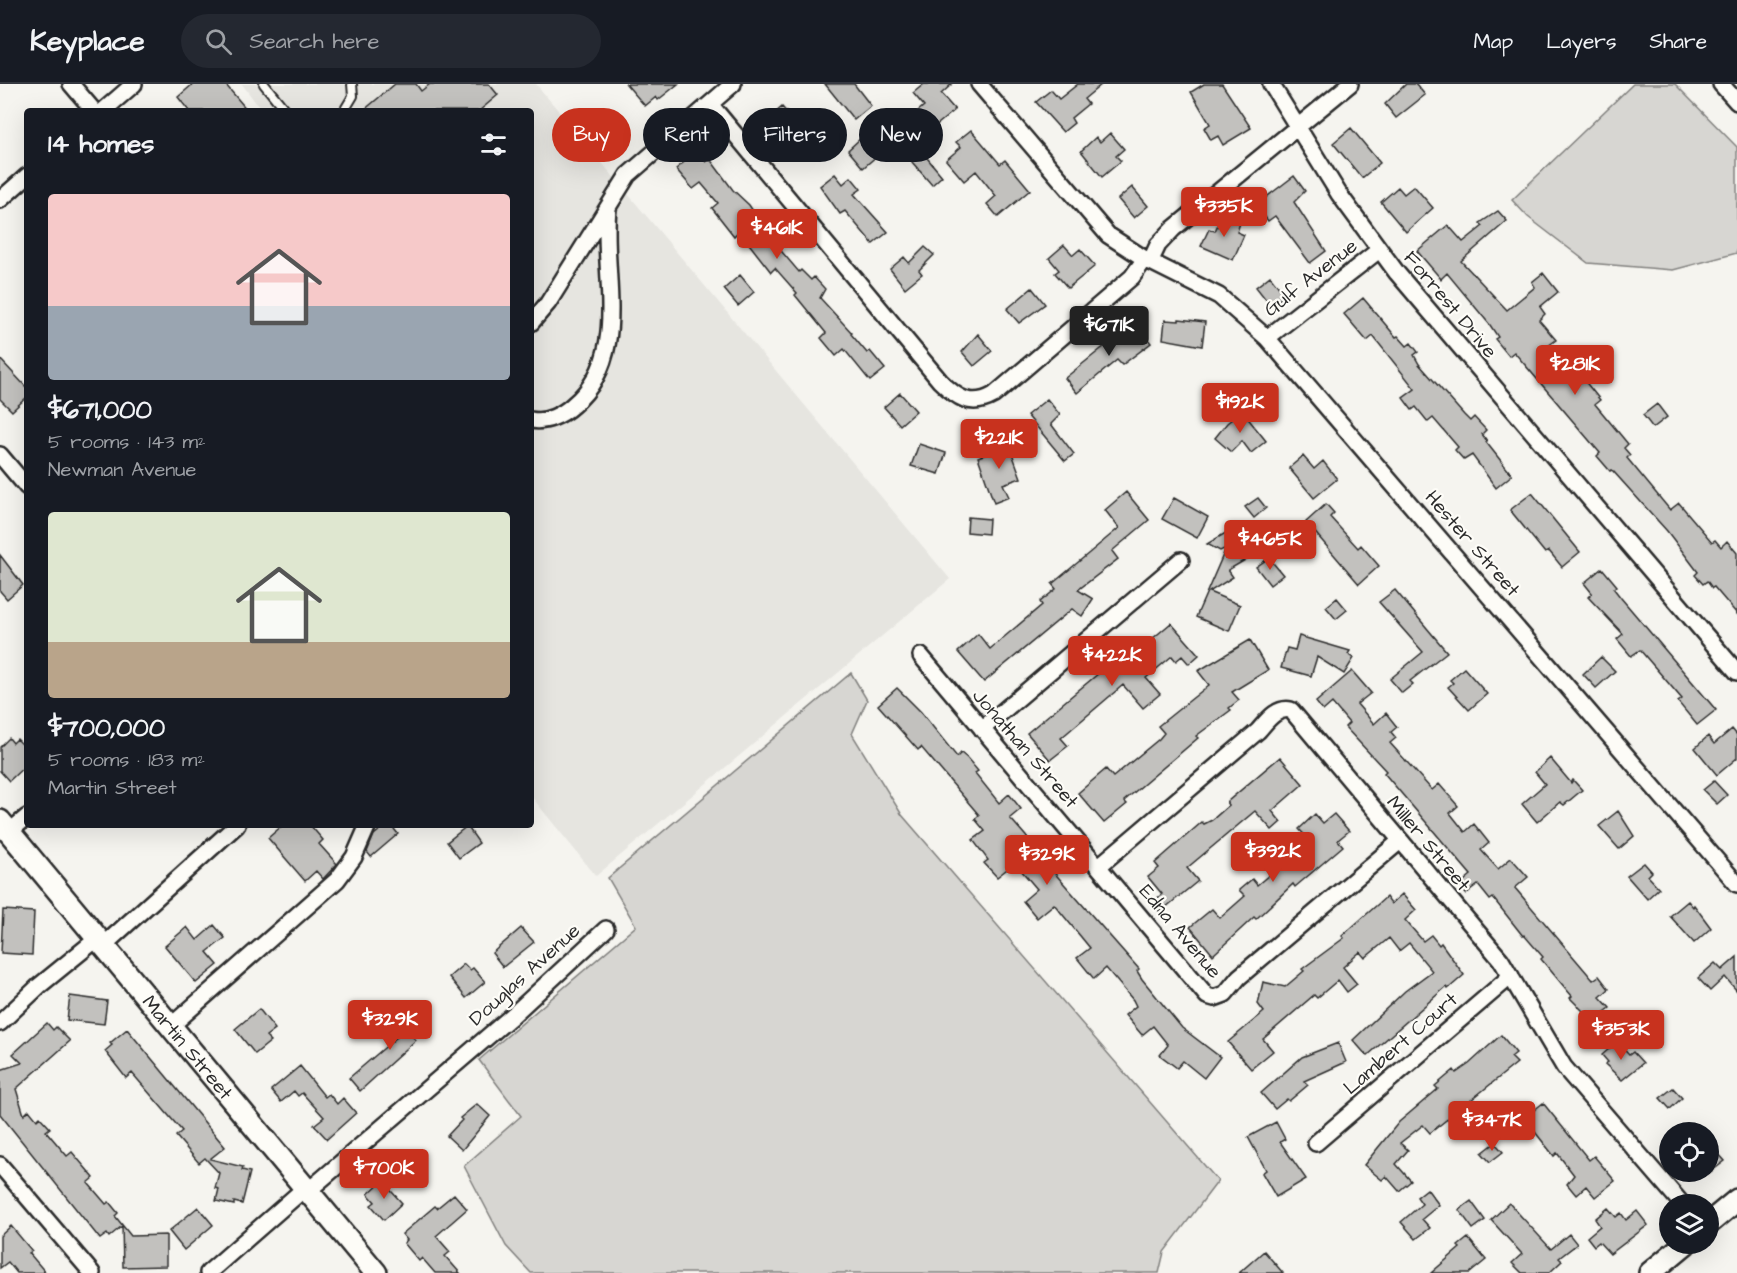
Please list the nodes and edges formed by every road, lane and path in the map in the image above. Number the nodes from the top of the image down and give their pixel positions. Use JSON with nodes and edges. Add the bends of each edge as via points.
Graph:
{"nodes":[{"id":1,"x":71,"y":84,"type":"edge"},
{"id":2,"x":134,"y":84,"type":"edge"},
{"id":3,"x":264,"y":84,"type":"edge"},
{"id":4,"x":352,"y":84,"type":"edge"},
{"id":5,"x":734,"y":84,"type":"edge"},
{"id":6,"x":979,"y":84,"type":"edge"},
{"id":7,"x":1271,"y":84,"type":"edge"},
{"id":8,"x":1350,"y":84,"type":"edge"},
{"id":9,"x":1721,"y":84,"type":"edge"},
{"id":10,"x":1737,"y":102,"type":"edge"},
{"id":11,"x":710,"y":104,"type":"junction"},
{"id":12,"x":91,"y":108,"type":"edge"},
{"id":13,"x":106,"y":108,"type":"edge"},
{"id":14,"x":284,"y":108,"type":"edge"},
{"id":15,"x":346,"y":108,"type":"edge"},
{"id":16,"x":1297,"y":129,"type":"junction"},
{"id":17,"x":24,"y":179,"type":"edge"},
{"id":18,"x":0,"y":200,"type":"edge"},
{"id":19,"x":609,"y":203,"type":"junction"},
{"id":20,"x":1379,"y":250,"type":"junction"},
{"id":21,"x":1147,"y":260,"type":"junction"},
{"id":22,"x":534,"y":319,"type":"edge"},
{"id":23,"x":1268,"y":338,"type":"junction"},
{"id":24,"x":534,"y":420,"type":"edge"},
{"id":25,"x":0,"y":455,"type":"edge"},
{"id":26,"x":24,"y":483,"type":"edge"},
{"id":27,"x":1181,"y":560,"type":"dead end"},
{"id":28,"x":921,"y":656,"type":"dead end"},
{"id":29,"x":1737,"y":672,"type":"edge"},
{"id":30,"x":982,"y":729,"type":"junction"},
{"id":31,"x":24,"y":818,"type":"edge"},
{"id":32,"x":5,"y":827,"type":"edge"},
{"id":33,"x":234,"y":828,"type":"edge"},
{"id":34,"x":367,"y":828,"type":"edge"},
{"id":35,"x":1400,"y":841,"type":"junction"},
{"id":36,"x":1099,"y":866,"type":"junction"},
{"id":37,"x":1737,"y":884,"type":"edge"},
{"id":38,"x":606,"y":929,"type":"dead end"},
{"id":39,"x":101,"y":942,"type":"junction"},
{"id":40,"x":1511,"y":976,"type":"junction"},
{"id":41,"x":0,"y":1023,"type":"edge"},
{"id":42,"x":171,"y":1026,"type":"junction"},
{"id":43,"x":1316,"y":1143,"type":"dead end"},
{"id":44,"x":0,"y":1165,"type":"edge"},
{"id":45,"x":307,"y":1190,"type":"junction"},
{"id":46,"x":1673,"y":1194,"type":"edge"},
{"id":47,"x":1737,"y":1200,"type":"edge"},
{"id":48,"x":1719,"y":1215,"type":"edge"},
{"id":49,"x":1673,"y":1254,"type":"edge"},
{"id":50,"x":92,"y":1273,"type":"edge"},
{"id":51,"x":208,"y":1273,"type":"edge"},
{"id":52,"x":376,"y":1273,"type":"edge"},
{"id":53,"x":1650,"y":1273,"type":"edge"}],
"edges":[{"from":1,"to":12,"type":"street"},
{"from":2,"to":13,"type":"street"},
{"from":3,"to":14,"type":"lane"},
{"from":4,"to":15,"type":"lane","via":[[353,96]]},
{"from":5,"to":11,"type":"street"},
{"from":6,"to":21,"type":"street","name":"Hester Street","via":[[1108,235]]},
{"from":7,"to":16,"type":"street","name":"Forrest Drive"},
{"from":8,"to":16,"type":"street"},
{"from":9,"to":10,"type":"street"},
{"from":11,"to":19,"type":"street","via":[[640,162]]},
{"from":11,"to":21,"type":"street","via":[[909,344],[955,396],[965,401],[987,399],[1016,378]]},
{"from":16,"to":20,"type":"street","name":"Forrest Drive"},
{"from":16,"to":21,"type":"street","via":[[1173,229]]},
{"from":17,"to":18,"type":"street"},
{"from":19,"to":22,"type":"street"},
{"from":19,"to":24,"type":"street","via":[[605,236],[610,323],[604,360],[585,395],[571,407],[555,417]]},
{"from":20,"to":23,"type":"street","name":"Gulf Avenue"},
{"from":20,"to":29,"type":"street","name":"Forrest Drive"},
{"from":21,"to":23,"type":"street","name":"Hester Street","via":[[1219,296]]},
{"from":23,"to":37,"type":"street","name":"Hester Street"},
{"from":25,"to":26,"type":"street"},
{"from":27,"to":30,"type":"street"},
{"from":28,"to":30,"type":"street","name":"Jonathan Street"},
{"from":30,"to":36,"type":"street","name":"Jonathan Street"},
{"from":31,"to":32,"type":"street"},
{"from":32,"to":39,"type":"street","name":"Martin Street"},
{"from":33,"to":39,"type":"street"},
{"from":34,"to":42,"type":"street","via":[[354,857],[337,880]]},
{"from":35,"to":36,"type":"street","name":"Edna Avenue","via":[[1239,977],[1225,994],[1214,998],[1207,996]]},
{"from":35,"to":36,"type":"street","name":"Miller Street","via":[[1299,718],[1285,709],[1275,713]]},
{"from":35,"to":40,"type":"street","name":"Miller Street"},
{"from":38,"to":45,"type":"street","name":"Douglas Avenue","via":[[513,1015]]},
{"from":39,"to":41,"type":"street","via":[[39,986]]},
{"from":39,"to":42,"type":"street","name":"Martin Street"},
{"from":40,"to":43,"type":"street","name":"Lambert Court"},
{"from":40,"to":46,"type":"street","name":"Miller Street","via":[[1564,1067]]},
{"from":42,"to":45,"type":"street","name":"Martin Street"},
{"from":44,"to":50,"type":"street"},
{"from":45,"to":51,"type":"street","name":"Douglas Avenue"},
{"from":45,"to":52,"type":"street","name":"Martin Street"},
{"from":47,"to":48,"type":"street"},
{"from":49,"to":53,"type":"street"}]}
